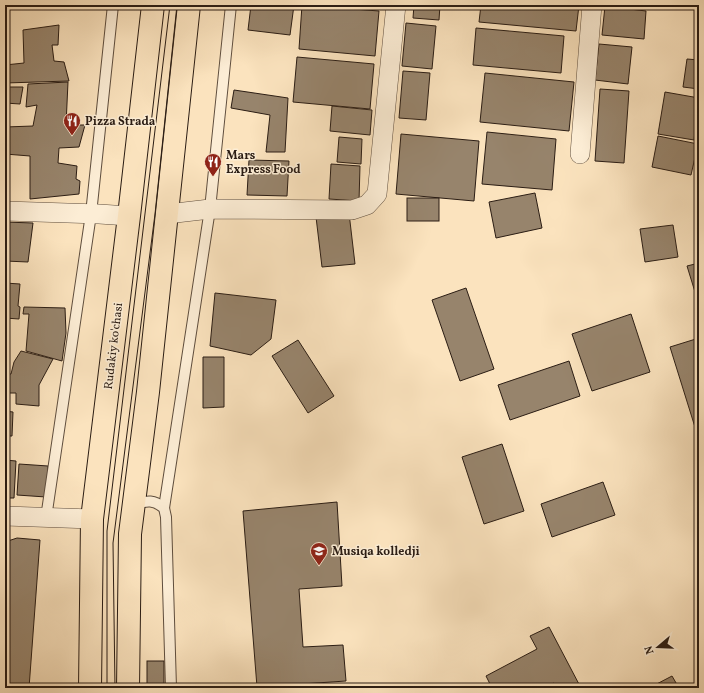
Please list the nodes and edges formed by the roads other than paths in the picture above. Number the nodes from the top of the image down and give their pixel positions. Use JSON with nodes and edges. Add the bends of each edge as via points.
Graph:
{"nodes":[{"id":1,"x":113,"y":5,"type":"edge"},
{"id":2,"x":153,"y":5,"type":"edge"},
{"id":3,"x":189,"y":5,"type":"edge"},
{"id":4,"x":232,"y":5,"type":"edge"},
{"id":5,"x":396,"y":5,"type":"edge"},
{"id":6,"x":592,"y":5,"type":"edge"},
{"id":7,"x":580,"y":154,"type":"dead end"},
{"id":8,"x":210,"y":209,"type":"junction"},
{"id":9,"x":5,"y":212,"type":"edge"},
{"id":10,"x":91,"y":214,"type":"junction"},
{"id":11,"x":167,"y":214,"type":"junction"},
{"id":12,"x":129,"y":216,"type":"junction"},
{"id":13,"x":133,"y":504,"type":"junction"},
{"id":14,"x":164,"y":508,"type":"junction"},
{"id":15,"x":5,"y":516,"type":"edge"},
{"id":16,"x":46,"y":518,"type":"junction"},
{"id":17,"x":92,"y":519,"type":"junction"},
{"id":18,"x":90,"y":688,"type":"edge"},
{"id":19,"x":128,"y":688,"type":"edge"},
{"id":20,"x":171,"y":688,"type":"edge"}],
"edges":[{"from":1,"to":10,"type":"lane"},
{"from":2,"to":12,"type":"main road","name":"Rudakiy ko'chasi"},
{"from":3,"to":11,"type":"main road"},
{"from":4,"to":8,"type":"lane"},
{"from":5,"to":8,"type":"street","via":[[377,194],[367,204],[352,210]]},
{"from":6,"to":7,"type":"street"},
{"from":8,"to":11,"type":"street"},
{"from":8,"to":14,"type":"lane"},
{"from":9,"to":10,"type":"street"},
{"from":10,"to":12,"type":"street"},
{"from":10,"to":16,"type":"lane"},
{"from":11,"to":13,"type":"main road"},
{"from":12,"to":17,"type":"main road","name":"Rudakiy ko'chasi"},
{"from":13,"to":14,"type":"lane","via":[[150,501]]},
{"from":13,"to":19,"type":"main road","via":[[130,534]]},
{"from":14,"to":20,"type":"lane"},
{"from":15,"to":16,"type":"street"},
{"from":16,"to":17,"type":"street"},
{"from":17,"to":18,"type":"main road","name":"Rudakiy ko'chasi"}]}
